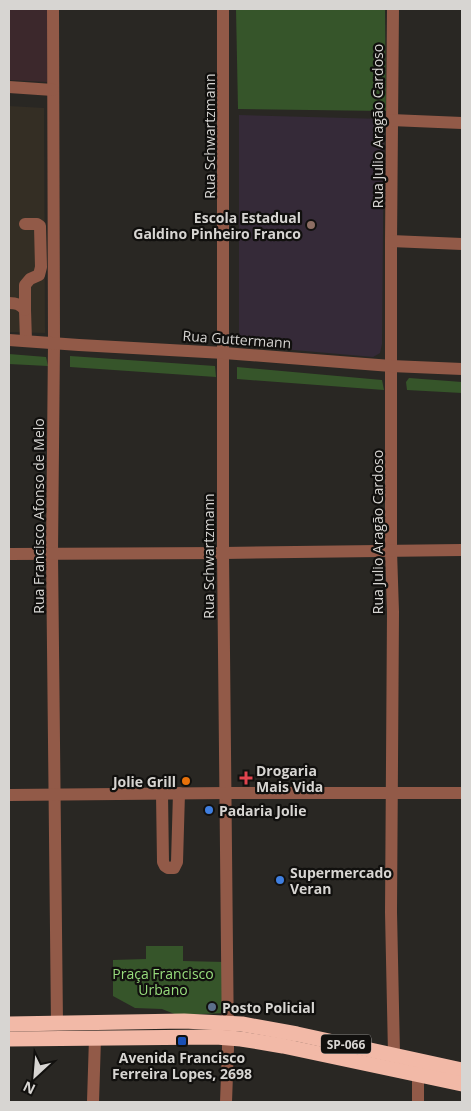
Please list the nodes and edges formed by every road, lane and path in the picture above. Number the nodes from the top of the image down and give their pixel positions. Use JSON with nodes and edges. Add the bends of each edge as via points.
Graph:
{"nodes":[{"id":1,"x":53,"y":9,"type":"edge"},
{"id":2,"x":223,"y":9,"type":"edge"},
{"id":3,"x":392,"y":9,"type":"edge"},
{"id":4,"x":9,"y":87,"type":"edge"},
{"id":5,"x":53,"y":90,"type":"junction"},
{"id":6,"x":391,"y":120,"type":"junction"},
{"id":7,"x":462,"y":123,"type":"edge"},
{"id":8,"x":25,"y":224,"type":"dead end"},
{"id":9,"x":391,"y":241,"type":"junction"},
{"id":10,"x":462,"y":244,"type":"edge"},
{"id":11,"x":9,"y":303,"type":"edge"},
{"id":12,"x":25,"y":310,"type":"junction"},
{"id":13,"x":9,"y":340,"type":"edge"},
{"id":14,"x":26,"y":341,"type":"junction"},
{"id":15,"x":54,"y":343,"type":"junction"},
{"id":16,"x":224,"y":353,"type":"junction"},
{"id":17,"x":391,"y":366,"type":"junction"},
{"id":18,"x":462,"y":369,"type":"edge"},
{"id":19,"x":462,"y":550,"type":"edge"},
{"id":20,"x":391,"y":551,"type":"junction"},
{"id":21,"x":52,"y":553,"type":"junction"},
{"id":22,"x":223,"y":553,"type":"junction"},
{"id":23,"x":9,"y":554,"type":"edge"},
{"id":24,"x":392,"y":792,"type":"junction"},
{"id":25,"x":179,"y":793,"type":"junction"},
{"id":26,"x":226,"y":793,"type":"junction"},
{"id":27,"x":462,"y":793,"type":"edge"},
{"id":28,"x":55,"y":794,"type":"junction"},
{"id":29,"x":162,"y":794,"type":"junction"},
{"id":30,"x":9,"y":795,"type":"edge"},
{"id":31,"x":9,"y":1024,"type":"edge"},
{"id":32,"x":57,"y":1024,"type":"junction"},
{"id":33,"x":228,"y":1030,"type":"junction"},
{"id":34,"x":95,"y":1038,"type":"junction"},
{"id":35,"x":9,"y":1039,"type":"edge"},
{"id":36,"x":394,"y":1054,"type":"junction"},
{"id":37,"x":400,"y":1070,"type":"junction"},
{"id":38,"x":462,"y":1070,"type":"edge"},
{"id":39,"x":418,"y":1074,"type":"junction"},
{"id":40,"x":462,"y":1084,"type":"edge"},
{"id":41,"x":93,"y":1102,"type":"edge"},
{"id":42,"x":226,"y":1102,"type":"edge"},
{"id":43,"x":418,"y":1102,"type":"edge"}],
"edges":[{"from":1,"to":5,"type":"street","name":"Rua Francisco Afonso de Melo"},
{"from":2,"to":16,"type":"street","name":"Rua Schwartzmann"},
{"from":3,"to":6,"type":"street","name":"Rua Julio Aragão Cardoso"},
{"from":4,"to":5,"type":"street"},
{"from":5,"to":15,"type":"street","name":"Rua Francisco Afonso de Melo"},
{"from":6,"to":7,"type":"street"},
{"from":6,"to":9,"type":"street","name":"Rua Julio Aragão Cardoso"},
{"from":8,"to":12,"type":"street","via":[[40,226],[41,268],[39,275],[25,285]]},
{"from":9,"to":10,"type":"street"},
{"from":9,"to":17,"type":"street","name":"Rua Julio Aragão Cardoso"},
{"from":11,"to":12,"type":"street","via":[[16,302]]},
{"from":12,"to":14,"type":"street"},
{"from":13,"to":14,"type":"street","name":"Rua Guttermann"},
{"from":14,"to":15,"type":"street","name":"Rua Guttermann"},
{"from":15,"to":16,"type":"street","name":"Rua Guttermann"},
{"from":15,"to":21,"type":"street","name":"Rua Francisco Afonso de Melo"},
{"from":16,"to":17,"type":"street","name":"Rua Guttermann"},
{"from":16,"to":22,"type":"street","name":"Rua Schwartzmann"},
{"from":17,"to":18,"type":"street","name":"Rua Guttermann"},
{"from":17,"to":20,"type":"street","name":"Rua Julio Aragão Cardoso"},
{"from":19,"to":20,"type":"street"},
{"from":20,"to":22,"type":"street"},
{"from":20,"to":24,"type":"street","name":"Rua Julio Aragão Cardoso"},
{"from":21,"to":22,"type":"street"},
{"from":21,"to":23,"type":"street"},
{"from":21,"to":28,"type":"street","name":"Rua Francisco Afonso de Melo"},
{"from":22,"to":26,"type":"street","name":"Rua Schwartzmann"},
{"from":24,"to":26,"type":"street"},
{"from":24,"to":27,"type":"street"},
{"from":24,"to":36,"type":"street","name":"Rua Julio Aragão Cardoso"},
{"from":25,"to":26,"type":"street"},
{"from":25,"to":29,"type":"street"},
{"from":25,"to":29,"type":"street","via":[[177,862],[174,868],[168,868],[164,862]]},
{"from":26,"to":33,"type":"street","name":"Rua Schwartzmann"},
{"from":28,"to":29,"type":"street"},
{"from":28,"to":30,"type":"street"},
{"from":28,"to":32,"type":"street","name":"Rua Francisco Afonso de Melo"},
{"from":31,"to":32,"type":"highway","number":"SP-066"},
{"from":32,"to":33,"type":"highway","number":"SP-066","via":[[184,1021]]},
{"from":33,"to":34,"type":"highway","number":"SP-066"},
{"from":33,"to":36,"type":"highway","number":"SP-066","via":[[242,1024]]},
{"from":33,"to":37,"type":"highway","number":"SP-066","via":[[241,1039]]},
{"from":33,"to":42,"type":"street","name":"Rua Schwartzmann"},
{"from":34,"to":35,"type":"highway","number":"SP-066"},
{"from":34,"to":41,"type":"street"},
{"from":36,"to":37,"type":"highway"},
{"from":36,"to":38,"type":"highway","number":"SP-066"},
{"from":37,"to":39,"type":"highway","number":"SP-066"},
{"from":39,"to":40,"type":"highway","number":"SP-066"},
{"from":39,"to":43,"type":"street"}]}
